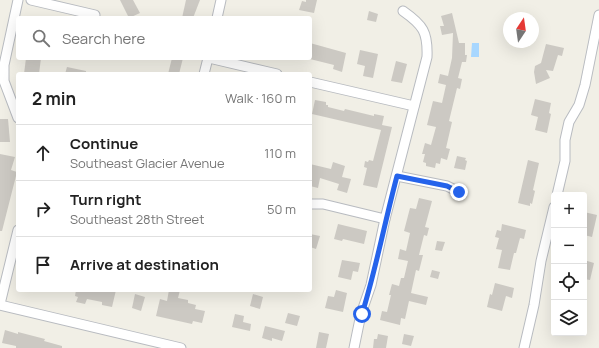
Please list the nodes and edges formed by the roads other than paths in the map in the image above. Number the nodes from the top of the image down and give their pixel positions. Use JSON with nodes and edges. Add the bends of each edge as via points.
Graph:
{"nodes":[{"id":1,"x":18,"y":0,"type":"edge"},
{"id":2,"x":31,"y":0,"type":"edge"},
{"id":3,"x":221,"y":0,"type":"edge"},
{"id":4,"x":403,"y":11,"type":"dead end"},
{"id":5,"x":95,"y":15,"type":"dead end"},
{"id":6,"x":217,"y":16,"type":"edge"},
{"id":7,"x":599,"y":16,"type":"edge"},
{"id":8,"x":208,"y":60,"type":"edge"},
{"id":9,"x":216,"y":60,"type":"edge"},
{"id":10,"x":204,"y":72,"type":"edge"},
{"id":11,"x":267,"y":72,"type":"edge"},
{"id":12,"x":2,"y":81,"type":"edge"},
{"id":13,"x":312,"y":82,"type":"edge"},
{"id":14,"x":414,"y":106,"type":"junction"},
{"id":15,"x":16,"y":113,"type":"edge"},
{"id":16,"x":397,"y":176,"type":"junction"},
{"id":17,"x":459,"y":192,"type":"dead end"},
{"id":18,"x":558,"y":192,"type":"edge"},
{"id":19,"x":312,"y":204,"type":"edge"},
{"id":20,"x":385,"y":219,"type":"junction"},
{"id":21,"x":551,"y":219,"type":"edge"},
{"id":22,"x":16,"y":238,"type":"edge"},
{"id":23,"x":0,"y":304,"type":"edge"},
{"id":24,"x":180,"y":348,"type":"edge"},
{"id":25,"x":354,"y":348,"type":"edge"},
{"id":26,"x":524,"y":348,"type":"edge"}],
"edges":[{"from":1,"to":12,"type":"street"},
{"from":2,"to":5,"type":"street"},
{"from":3,"to":6,"type":"street"},
{"from":4,"to":14,"type":"street","via":[[418,21],[423,29],[427,47]]},
{"from":7,"to":18,"type":"street","via":[[581,99],[569,122],[565,140],[565,161]]},
{"from":8,"to":10,"type":"street"},
{"from":9,"to":11,"type":"street"},
{"from":12,"to":15,"type":"street"},
{"from":13,"to":14,"type":"street"},
{"from":14,"to":16,"type":"street"},
{"from":16,"to":17,"type":"street","via":[[447,186]]},
{"from":16,"to":20,"type":"street"},
{"from":19,"to":20,"type":"street","via":[[323,204]]},
{"from":20,"to":25,"type":"street"},
{"from":21,"to":26,"type":"street"},
{"from":22,"to":23,"type":"street"},
{"from":23,"to":24,"type":"street"}]}
